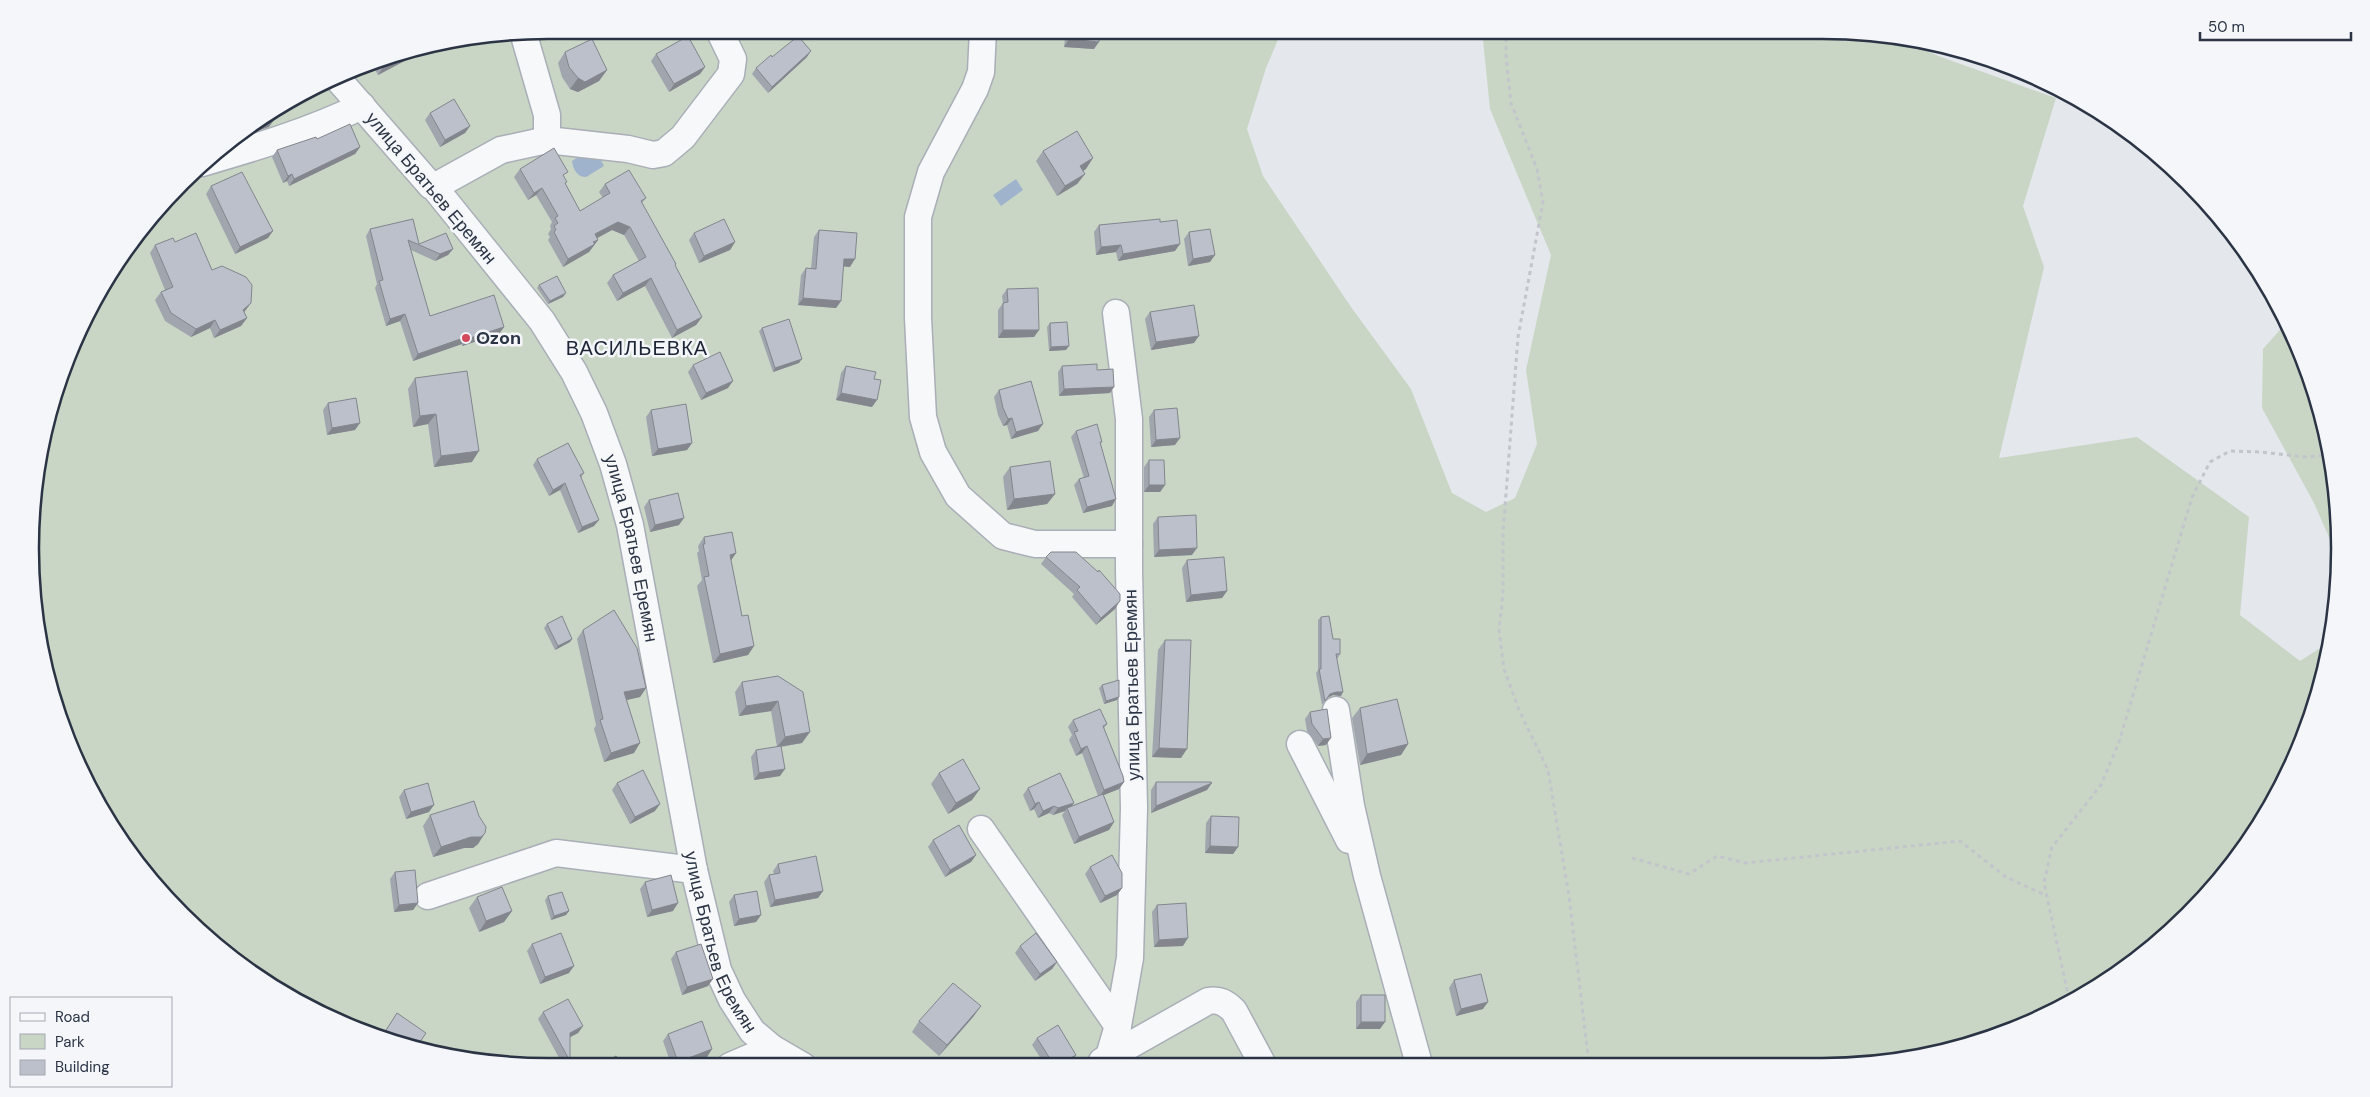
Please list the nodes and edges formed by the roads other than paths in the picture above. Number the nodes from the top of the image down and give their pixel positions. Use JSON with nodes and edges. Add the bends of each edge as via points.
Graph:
{"nodes":[{"id":1,"x":723,"y":39,"type":"edge"},
{"id":2,"x":983,"y":39,"type":"edge"},
{"id":3,"x":525,"y":40,"type":"edge"},
{"id":4,"x":341,"y":83,"type":"edge"},
{"id":5,"x":362,"y":106,"type":"junction"},
{"id":6,"x":547,"y":140,"type":"junction"},
{"id":7,"x":221,"y":158,"type":"edge"},
{"id":8,"x":434,"y":187,"type":"junction"},
{"id":9,"x":1116,"y":313,"type":"dead end"},
{"id":10,"x":1129,"y":544,"type":"junction"},
{"id":11,"x":1336,"y":710,"type":"dead end"},
{"id":12,"x":1300,"y":744,"type":"dead end"},
{"id":13,"x":981,"y":829,"type":"dead end"},
{"id":14,"x":694,"y":870,"type":"junction"},
{"id":15,"x":1367,"y":876,"type":"junction"},
{"id":16,"x":428,"y":896,"type":"dead end"},
{"id":17,"x":1118,"y":1026,"type":"junction"},
{"id":18,"x":772,"y":1048,"type":"junction"},
{"id":19,"x":749,"y":1058,"type":"edge"},
{"id":20,"x":789,"y":1058,"type":"edge"},
{"id":21,"x":1103,"y":1058,"type":"edge"},
{"id":22,"x":1107,"y":1058,"type":"edge"},
{"id":23,"x":1259,"y":1058,"type":"edge"},
{"id":24,"x":1417,"y":1058,"type":"edge"}],
"edges":[{"from":1,"to":6,"type":"street","via":[[733,59],[731,74],[682,137],[664,153],[654,155]]},
{"from":2,"to":10,"type":"street","via":[[981,72],[975,90],[931,172],[918,217],[922,417],[933,452],[958,496],[1003,536],[1035,544]]},
{"from":3,"to":6,"type":"street","via":[[547,115]]},
{"from":4,"to":5,"type":"street","name":"улица Братьев Еремян"},
{"from":5,"to":7,"type":"street","name":"улица Братьев Еремян","via":[[266,145]]},
{"from":5,"to":8,"type":"street","name":"улица Братьев Еремян"},
{"from":6,"to":8,"type":"street","via":[[501,150]]},
{"from":8,"to":14,"type":"street","name":"улица Братьев Еремян","via":[[542,321],[574,372],[607,447],[630,525]]},
{"from":9,"to":10,"type":"street","name":"улица Братьев Еремян","via":[[1129,419]]},
{"from":10,"to":17,"type":"street","name":"улица Братьев Еремян","via":[[1134,808],[1130,958]]},
{"from":11,"to":15,"type":"street","via":[[1351,806]]},
{"from":12,"to":15,"type":"street"},
{"from":13,"to":17,"type":"street"},
{"from":14,"to":16,"type":"street","via":[[556,853]]},
{"from":14,"to":18,"type":"street","name":"улица Братьев Еремян","via":[[718,970],[752,1031]]},
{"from":15,"to":24,"type":"street"},
{"from":17,"to":21,"type":"street","name":"улица Братьев Еремян"},
{"from":18,"to":19,"type":"street","name":"улица Братьев Еремян"},
{"from":18,"to":20,"type":"street","name":"улица Братьев Еремян"},
{"from":22,"to":23,"type":"street","name":"улица Братьев Еремян","via":[[1208,1000],[1217,999],[1234,1011]]}]}
